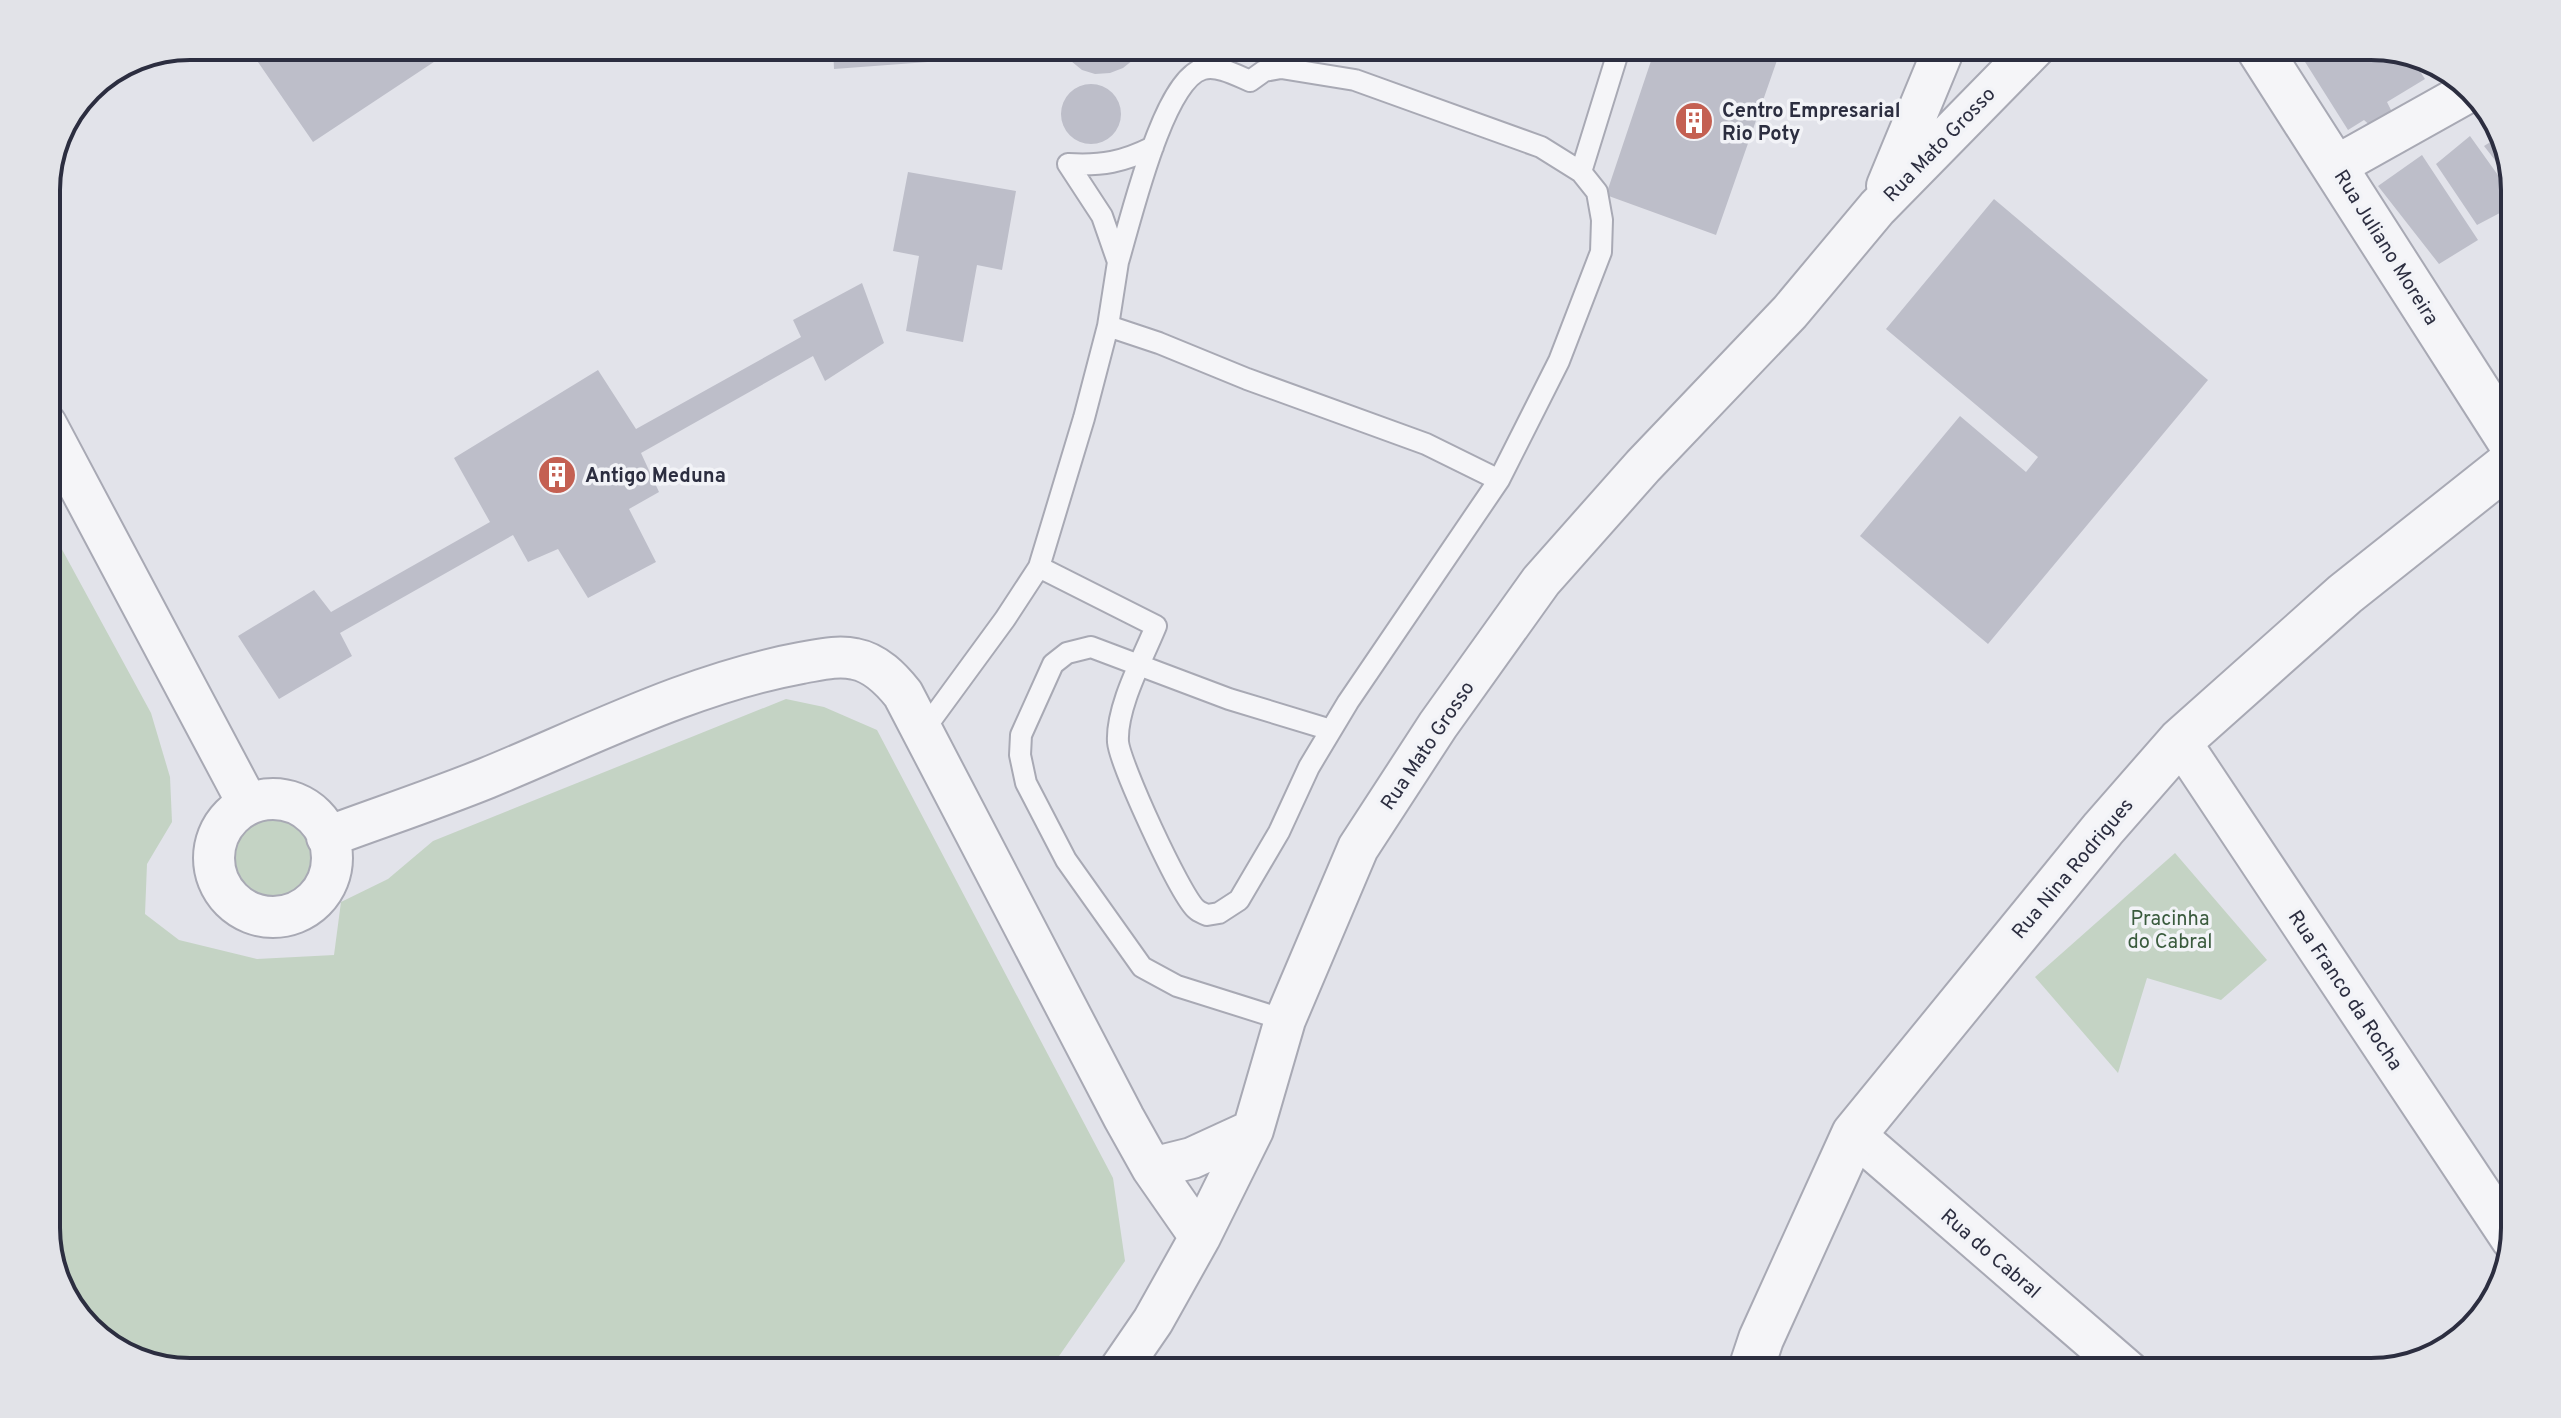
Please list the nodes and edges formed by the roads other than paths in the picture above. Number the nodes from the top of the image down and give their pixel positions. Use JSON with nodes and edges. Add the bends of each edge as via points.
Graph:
{"nodes":[{"id":1,"x":1616,"y":60,"type":"edge"},
{"id":2,"x":1939,"y":60,"type":"edge"},
{"id":3,"x":1944,"y":60,"type":"edge"},
{"id":4,"x":2022,"y":60,"type":"edge"},
{"id":5,"x":2266,"y":60,"type":"edge"},
{"id":6,"x":1993,"y":88,"type":"junction"},
{"id":7,"x":2461,"y":96,"type":"edge"},
{"id":8,"x":1153,"y":147,"type":"junction"},
{"id":9,"x":2336,"y":166,"type":"junction"},
{"id":10,"x":1581,"y":172,"type":"junction"},
{"id":11,"x":1877,"y":208,"type":"junction"},
{"id":12,"x":1118,"y":262,"type":"junction"},
{"id":13,"x":1108,"y":326,"type":"junction"},
{"id":14,"x":2501,"y":427,"type":"edge"},
{"id":15,"x":60,"y":450,"type":"edge"},
{"id":16,"x":2501,"y":470,"type":"edge"},
{"id":17,"x":1499,"y":480,"type":"junction"},
{"id":18,"x":1039,"y":567,"type":"junction"},
{"id":19,"x":1139,"y":666,"type":"junction"},
{"id":20,"x":1331,"y":730,"type":"junction"},
{"id":21,"x":923,"y":731,"type":"junction"},
{"id":22,"x":2180,"y":741,"type":"junction"},
{"id":23,"x":248,"y":804,"type":"junction"},
{"id":24,"x":327,"y":837,"type":"junction"},
{"id":25,"x":1285,"y":1020,"type":"junction"},
{"id":26,"x":1253,"y":1130,"type":"junction"},
{"id":27,"x":1854,"y":1134,"type":"junction"},
{"id":28,"x":1152,"y":1168,"type":"junction"},
{"id":29,"x":2501,"y":1223,"type":"edge"},
{"id":30,"x":1200,"y":1237,"type":"junction"},
{"id":31,"x":1128,"y":1358,"type":"edge"},
{"id":32,"x":1755,"y":1358,"type":"edge"},
{"id":33,"x":2113,"y":1358,"type":"edge"}],
"edges":[{"from":1,"to":10,"type":"lane"},
{"from":2,"to":11,"type":"street","name":"Rua Mato Grosso"},
{"from":3,"to":6,"type":"street","via":[[1943,77],[1959,94]]},
{"from":4,"to":6,"type":"street","name":"Rua Mato Grosso"},
{"from":5,"to":9,"type":"street","name":"Rua Juliano Moreira"},
{"from":6,"to":11,"type":"street","name":"Rua Mato Grosso"},
{"from":7,"to":9,"type":"street"},
{"from":8,"to":10,"type":"lane","via":[[1188,78],[1203,69],[1250,81],[1281,68],[1355,80],[1541,147]]},
{"from":8,"to":12,"type":"lane"},
{"from":8,"to":12,"type":"lane","via":[[1096,166],[1068,164],[1102,216]]},
{"from":9,"to":14,"type":"street","name":"Rua Juliano Moreira"},
{"from":10,"to":17,"type":"lane","via":[[1597,192],[1601,252],[1559,361]]},
{"from":11,"to":25,"type":"street","name":"Rua Mato Grosso","via":[[1790,312],[1541,581],[1358,848]]},
{"from":12,"to":13,"type":"lane"},
{"from":13,"to":17,"type":"lane","via":[[1426,444]]},
{"from":13,"to":18,"type":"lane"},
{"from":15,"to":23,"type":"street"},
{"from":16,"to":22,"type":"street","name":"Rua Nina Rodrigues","via":[[2345,594]]},
{"from":17,"to":20,"type":"lane"},
{"from":18,"to":19,"type":"lane","via":[[1156,626]]},
{"from":18,"to":21,"type":"lane"},
{"from":19,"to":20,"type":"lane"},
{"from":19,"to":20,"type":"lane","via":[[1118,743],[1169,866],[1195,909],[1207,915],[1239,900]]},
{"from":19,"to":25,"type":"lane","via":[[1091,647],[1067,653],[1053,664],[1021,735],[1026,783],[1066,860],[1142,967],[1177,986]]},
{"from":21,"to":24,"type":"street","via":[[891,679],[856,659],[773,668],[685,696],[483,780]]},
{"from":21,"to":28,"type":"street"},
{"from":22,"to":27,"type":"street","name":"Rua Nina Rodrigues"},
{"from":22,"to":29,"type":"street","name":"Rua Franco da Rocha"},
{"from":23,"to":24,"type":"street","via":[[286,800],[318,820]]},
{"from":23,"to":24,"type":"street","via":[[220,830],[214,849],[221,887],[249,913],[288,916],[306,908],[329,876],[332,856]]},
{"from":25,"to":26,"type":"street","name":"Rua Mato Grosso"},
{"from":26,"to":28,"type":"street","via":[[1192,1158]]},
{"from":26,"to":30,"type":"street","name":"Rua Mato Grosso"},
{"from":27,"to":32,"type":"street","name":"Rua Nina Rodrigues"},
{"from":27,"to":33,"type":"street","name":"Rua do Cabral"},
{"from":28,"to":30,"type":"street"},
{"from":30,"to":31,"type":"street","name":"Rua Mato Grosso"}]}
